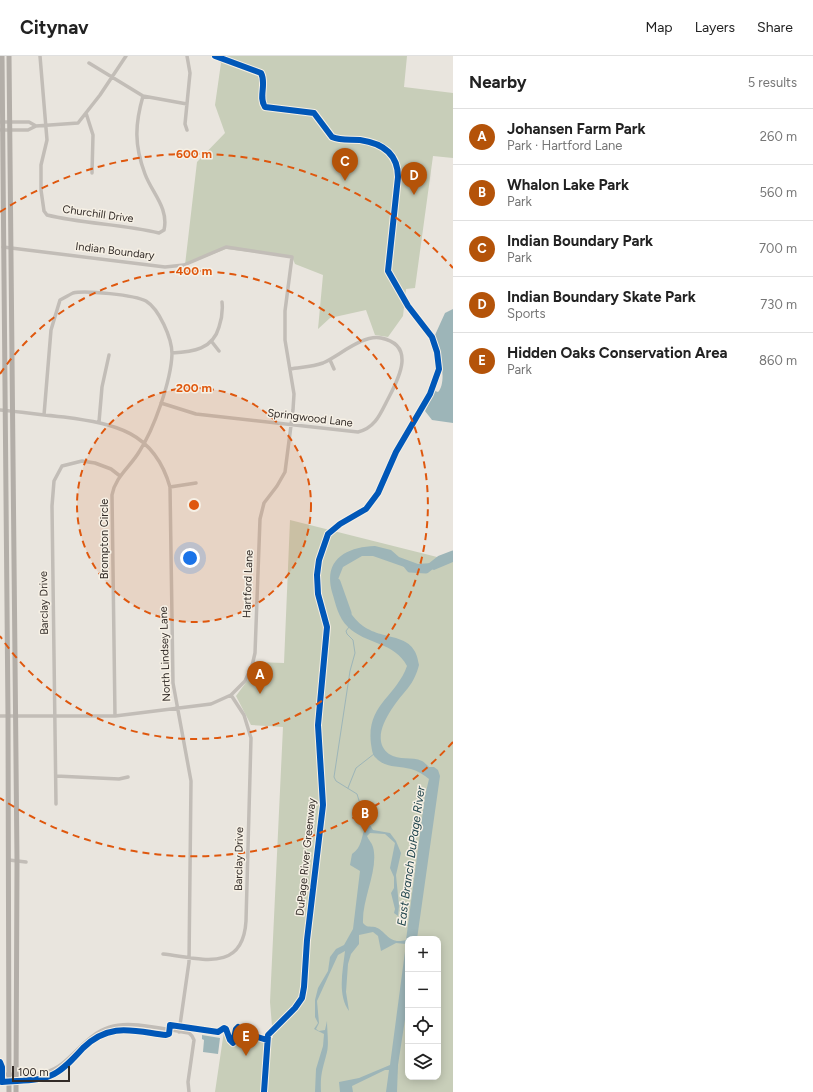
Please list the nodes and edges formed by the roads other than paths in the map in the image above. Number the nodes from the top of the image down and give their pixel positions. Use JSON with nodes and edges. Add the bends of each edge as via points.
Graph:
{"nodes":[{"id":1,"x":2,"y":56,"type":"edge"},
{"id":2,"x":9,"y":56,"type":"edge"},
{"id":3,"x":40,"y":56,"type":"edge"},
{"id":4,"x":126,"y":56,"type":"edge"},
{"id":5,"x":187,"y":56,"type":"edge"},
{"id":6,"x":89,"y":63,"type":"dead end"},
{"id":7,"x":113,"y":76,"type":"junction"},
{"id":8,"x":143,"y":96,"type":"junction"},
{"id":9,"x":187,"y":104,"type":"junction"},
{"id":10,"x":86,"y":113,"type":"junction"},
{"id":11,"x":1,"y":122,"type":"edge"},
{"id":12,"x":10,"y":122,"type":"junction"},
{"id":13,"x":36,"y":126,"type":"junction"},
{"id":14,"x":47,"y":126,"type":"junction"},
{"id":15,"x":1,"y":130,"type":"edge"},
{"id":16,"x":9,"y":130,"type":"junction"},
{"id":17,"x":187,"y":130,"type":"dead end"},
{"id":18,"x":92,"y":172,"type":"dead end"},
{"id":19,"x":3,"y":247,"type":"junction"},
{"id":20,"x":10,"y":247,"type":"junction"},
{"id":21,"x":292,"y":257,"type":"joint"},
{"id":22,"x":222,"y":302,"type":"dead end"},
{"id":23,"x":212,"y":342,"type":"junction"},
{"id":24,"x":219,"y":351,"type":"dead end"},
{"id":25,"x":172,"y":353,"type":"junction"},
{"id":26,"x":109,"y":355,"type":"dead end"},
{"id":27,"x":330,"y":360,"type":"junction"},
{"id":28,"x":290,"y":369,"type":"junction"},
{"id":29,"x":334,"y":369,"type":"dead end"},
{"id":30,"x":161,"y":403,"type":"junction"},
{"id":31,"x":3,"y":410,"type":"edge"},
{"id":32,"x":12,"y":411,"type":"junction"},
{"id":33,"x":44,"y":415,"type":"junction"},
{"id":34,"x":99,"y":422,"type":"junction"},
{"id":35,"x":291,"y":425,"type":"junction"},
{"id":36,"x":144,"y":443,"type":"junction"},
{"id":37,"x":120,"y":476,"type":"junction"},
{"id":38,"x":196,"y":483,"type":"dead end"},
{"id":39,"x":170,"y":487,"type":"junction"},
{"id":40,"x":231,"y":694,"type":"junction"},
{"id":41,"x":176,"y":707,"type":"junction"},
{"id":42,"x":0,"y":716,"type":"edge"},
{"id":43,"x":8,"y":716,"type":"junction"},
{"id":44,"x":16,"y":716,"type":"junction"},
{"id":45,"x":54,"y":716,"type":"junction"},
{"id":46,"x":115,"y":716,"type":"junction"},
{"id":47,"x":56,"y":776,"type":"junction"},
{"id":48,"x":128,"y":777,"type":"dead end"},
{"id":49,"x":56,"y":804,"type":"dead end"},
{"id":50,"x":8,"y":860,"type":"junction"},
{"id":51,"x":17,"y":861,"type":"junction"},
{"id":52,"x":26,"y":862,"type":"dead end"},
{"id":53,"x":163,"y":954,"type":"dead end"},
{"id":54,"x":189,"y":957,"type":"junction"},
{"id":55,"x":179,"y":1032,"type":"junction"},
{"id":56,"x":9,"y":1073,"type":"junction"},
{"id":57,"x":17,"y":1073,"type":"junction"},
{"id":58,"x":0,"y":1074,"type":"edge"},
{"id":59,"x":9,"y":1092,"type":"edge"},
{"id":60,"x":16,"y":1092,"type":"edge"},
{"id":61,"x":189,"y":1092,"type":"edge"}],
"edges":[{"from":1,"to":11,"type":"main road"},
{"from":2,"to":12,"type":"main road"},
{"from":3,"to":14,"type":"street","name":"Churchill Drive"},
{"from":4,"to":7,"type":"street"},
{"from":5,"to":9,"type":"street","via":[[190,73]]},
{"from":6,"to":7,"type":"street"},
{"from":7,"to":8,"type":"street"},
{"from":7,"to":10,"type":"street"},
{"from":8,"to":9,"type":"street"},
{"from":8,"to":14,"type":"street","name":"Churchill Drive","via":[[137,117],[136,136],[145,174],[165,214],[164,230],[158,234],[116,224],[84,222],[47,215],[44,211],[41,177]]},
{"from":9,"to":17,"type":"street"},
{"from":10,"to":14,"type":"street","via":[[78,123]]},
{"from":10,"to":18,"type":"street","via":[[93,135]]},
{"from":11,"to":12,"type":"street"},
{"from":11,"to":15,"type":"main road"},
{"from":12,"to":13,"type":"street","via":[[28,122]]},
{"from":12,"to":16,"type":"main road"},
{"from":13,"to":14,"type":"street"},
{"from":13,"to":16,"type":"street","via":[[28,130]]},
{"from":15,"to":16,"type":"street"},
{"from":15,"to":19,"type":"main road"},
{"from":16,"to":20,"type":"main road"},
{"from":19,"to":20,"type":"street","name":"Indian Boundary"},
{"from":19,"to":31,"type":"main road"},
{"from":20,"to":21,"type":"street","name":"Indian Boundary","via":[[165,267],[184,265],[226,247]]},
{"from":20,"to":32,"type":"main road"},
{"from":21,"to":28,"type":"street","name":"Hartford Lane","via":[[285,311],[285,340]]},
{"from":22,"to":23,"type":"street","via":[[221,323]]},
{"from":23,"to":24,"type":"street"},
{"from":23,"to":25,"type":"street","via":[[194,352]]},
{"from":25,"to":30,"type":"street","name":"Brompton Circle"},
{"from":25,"to":33,"type":"street","name":"Brompton Circle","via":[[160,315],[145,301],[89,292],[73,293],[60,300],[51,330]]},
{"from":26,"to":34,"type":"street","via":[[102,387]]},
{"from":27,"to":28,"type":"street","name":"Springwood Lane","via":[[313,366]]},
{"from":27,"to":29,"type":"street"},
{"from":27,"to":35,"type":"street","name":"Springwood Lane","via":[[364,340],[378,337],[395,345],[401,354],[403,364],[381,412],[368,429],[353,432]]},
{"from":28,"to":35,"type":"street","name":"Hartford Lane","via":[[294,402]]},
{"from":30,"to":35,"type":"street","name":"Springwood Lane","via":[[196,414]]},
{"from":30,"to":36,"type":"street","name":"Brompton Circle"},
{"from":31,"to":32,"type":"street","name":"North Lindsey Lane"},
{"from":31,"to":43,"type":"main road"},
{"from":32,"to":33,"type":"street","name":"North Lindsey Lane"},
{"from":32,"to":44,"type":"main road"},
{"from":33,"to":34,"type":"street","name":"North Lindsey Lane"},
{"from":34,"to":36,"type":"street","name":"North Lindsey Lane","via":[[122,428]]},
{"from":35,"to":40,"type":"street","name":"Hartford Lane","via":[[285,472],[264,503],[260,519],[254,660],[245,681]]},
{"from":36,"to":37,"type":"street","name":"Brompton Circle"},
{"from":36,"to":39,"type":"street","name":"North Lindsey Lane","via":[[158,458]]},
{"from":37,"to":45,"type":"street","name":"Barclay Drive","via":[[106,466],[82,461],[62,466],[54,481]]},
{"from":37,"to":46,"type":"street","name":"Brompton Circle","via":[[114,488],[112,503]]},
{"from":38,"to":39,"type":"street"},
{"from":39,"to":41,"type":"street","name":"North Lindsey Lane","via":[[173,675]]},
{"from":40,"to":41,"type":"street","name":"Hartford Lane","via":[[210,704]]},
{"from":40,"to":54,"type":"street","name":"Barclay Drive","via":[[244,715],[251,738],[246,931],[241,945],[229,956],[216,960]]},
{"from":41,"to":46,"type":"street","name":"Hartford Lane"},
{"from":41,"to":54,"type":"street","name":"North Lindsey Lane","via":[[191,781]]},
{"from":42,"to":43,"type":"street","name":"Hartford Lane"},
{"from":43,"to":44,"type":"street","name":"Hartford Lane"},
{"from":43,"to":50,"type":"main road"},
{"from":44,"to":45,"type":"street","name":"Hartford Lane"},
{"from":44,"to":51,"type":"main road"},
{"from":45,"to":46,"type":"street","name":"Hartford Lane"},
{"from":45,"to":47,"type":"street","name":"Barclay Drive"},
{"from":47,"to":48,"type":"street","via":[[119,779]]},
{"from":47,"to":49,"type":"street","name":"Barclay Drive"},
{"from":50,"to":51,"type":"street"},
{"from":50,"to":56,"type":"main road"},
{"from":51,"to":52,"type":"street"},
{"from":51,"to":57,"type":"main road"},
{"from":53,"to":54,"type":"street","name":"Barclay Drive"},
{"from":54,"to":55,"type":"street","name":"North Lindsey Lane"},
{"from":55,"to":57,"type":"street","via":[[135,1026],[110,1027],[86,1040],[60,1065],[46,1072]]},
{"from":55,"to":61,"type":"street","via":[[190,1034],[194,1038]]},
{"from":56,"to":57,"type":"street"},
{"from":56,"to":58,"type":"street"},
{"from":56,"to":59,"type":"main road"},
{"from":57,"to":60,"type":"main road"}]}
